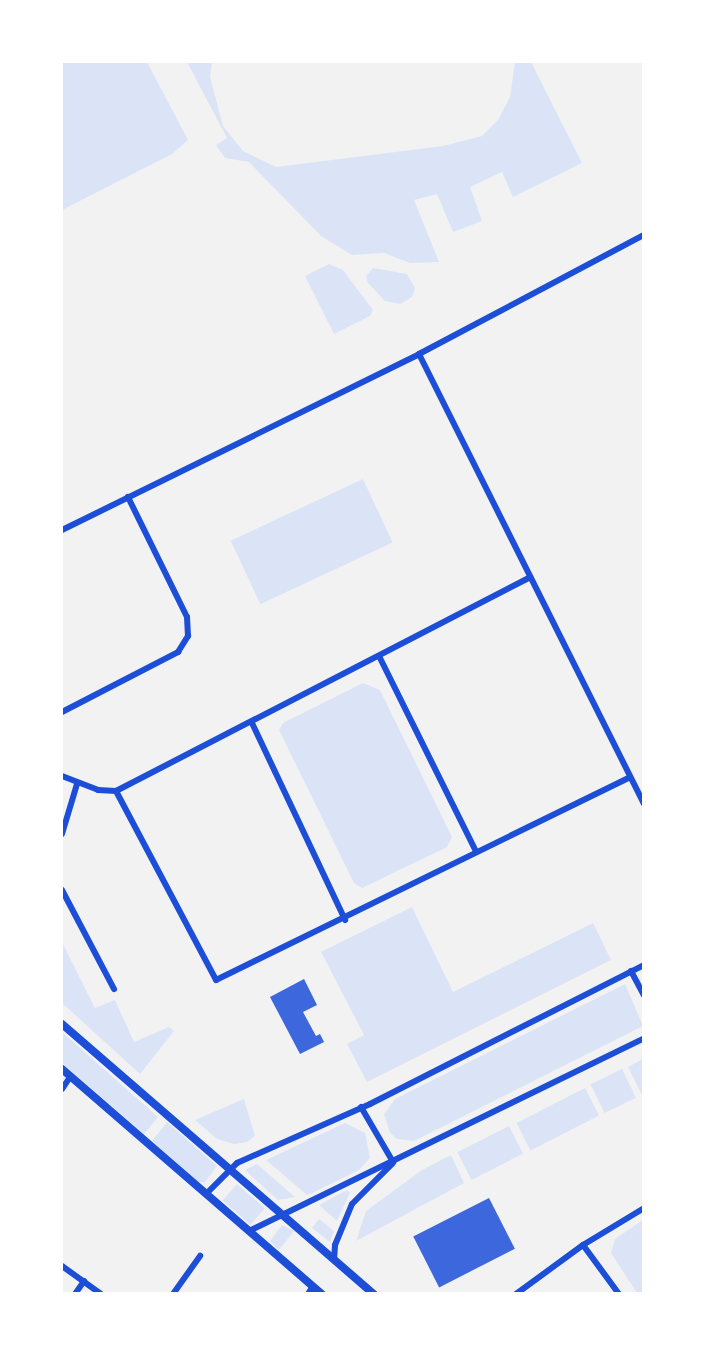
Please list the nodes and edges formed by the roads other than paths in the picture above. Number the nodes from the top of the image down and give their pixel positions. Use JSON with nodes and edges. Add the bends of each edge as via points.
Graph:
{"nodes":[{"id":1,"x":644,"y":235,"type":"edge"},
{"id":2,"x":419,"y":354,"type":"junction"},
{"id":3,"x":128,"y":497,"type":"junction"},
{"id":4,"x":62,"y":530,"type":"edge"},
{"id":5,"x":530,"y":578,"type":"junction"},
{"id":6,"x":380,"y":658,"type":"junction"},
{"id":7,"x":62,"y":712,"type":"edge"},
{"id":8,"x":252,"y":723,"type":"junction"},
{"id":9,"x":62,"y":776,"type":"edge"},
{"id":10,"x":630,"y":777,"type":"junction"},
{"id":11,"x":77,"y":784,"type":"junction"},
{"id":12,"x":116,"y":791,"type":"junction"},
{"id":13,"x":644,"y":804,"type":"edge"},
{"id":14,"x":62,"y":834,"type":"edge"},
{"id":15,"x":476,"y":851,"type":"junction"},
{"id":16,"x":62,"y":890,"type":"edge"},
{"id":17,"x":345,"y":920,"type":"junction"},
{"id":18,"x":644,"y":965,"type":"edge"},
{"id":19,"x":632,"y":971,"type":"junction"},
{"id":20,"x":114,"y":989,"type":"dead end"},
{"id":21,"x":644,"y":995,"type":"edge"},
{"id":22,"x":62,"y":1024,"type":"edge"},
{"id":23,"x":644,"y":1038,"type":"edge"},
{"id":24,"x":62,"y":1069,"type":"edge"},
{"id":25,"x":70,"y":1077,"type":"junction"},
{"id":26,"x":62,"y":1089,"type":"edge"},
{"id":27,"x":361,"y":1107,"type":"junction"},
{"id":28,"x":393,"y":1162,"type":"junction"},
{"id":29,"x":228,"y":1170,"type":"junction"},
{"id":30,"x":206,"y":1194,"type":"junction"},
{"id":31,"x":644,"y":1208,"type":"edge"},
{"id":32,"x":280,"y":1214,"type":"junction"},
{"id":33,"x":249,"y":1231,"type":"junction"},
{"id":34,"x":583,"y":1245,"type":"junction"},
{"id":35,"x":200,"y":1256,"type":"dead end"},
{"id":36,"x":334,"y":1260,"type":"junction"},
{"id":37,"x":62,"y":1266,"type":"edge"},
{"id":38,"x":84,"y":1281,"type":"junction"},
{"id":39,"x":311,"y":1290,"type":"edge"},
{"id":40,"x":75,"y":1293,"type":"edge"},
{"id":41,"x":101,"y":1293,"type":"edge"},
{"id":42,"x":173,"y":1293,"type":"edge"},
{"id":43,"x":322,"y":1293,"type":"edge"},
{"id":44,"x":374,"y":1293,"type":"edge"},
{"id":45,"x":516,"y":1293,"type":"edge"},
{"id":46,"x":619,"y":1293,"type":"edge"}],
"edges":[{"from":1,"to":2,"type":"street"},
{"from":2,"to":3,"type":"street"},
{"from":2,"to":5,"type":"street"},
{"from":3,"to":4,"type":"street"},
{"from":3,"to":7,"type":"street","via":[[187,617],[188,636],[178,652]]},
{"from":5,"to":6,"type":"street"},
{"from":5,"to":10,"type":"street"},
{"from":6,"to":8,"type":"street"},
{"from":6,"to":15,"type":"street"},
{"from":8,"to":12,"type":"street"},
{"from":8,"to":17,"type":"street"},
{"from":9,"to":11,"type":"street"},
{"from":10,"to":13,"type":"street"},
{"from":10,"to":15,"type":"street"},
{"from":11,"to":12,"type":"street"},
{"from":11,"to":14,"type":"street"},
{"from":12,"to":17,"type":"street","via":[[216,980]]},
{"from":15,"to":17,"type":"street"},
{"from":16,"to":20,"type":"street"},
{"from":18,"to":19,"type":"street"},
{"from":19,"to":21,"type":"street"},
{"from":19,"to":27,"type":"street"},
{"from":22,"to":29,"type":"street"},
{"from":23,"to":28,"type":"street"},
{"from":24,"to":25,"type":"street"},
{"from":25,"to":26,"type":"street"},
{"from":25,"to":30,"type":"street"},
{"from":27,"to":28,"type":"street"},
{"from":27,"to":29,"type":"street"},
{"from":28,"to":32,"type":"street"},
{"from":28,"to":36,"type":"street","via":[[352,1204],[335,1245]]},
{"from":29,"to":30,"type":"street"},
{"from":29,"to":32,"type":"street"},
{"from":30,"to":33,"type":"street"},
{"from":31,"to":34,"type":"street"},
{"from":32,"to":33,"type":"street"},
{"from":32,"to":36,"type":"street"},
{"from":33,"to":39,"type":"street"},
{"from":34,"to":45,"type":"street"},
{"from":34,"to":46,"type":"street"},
{"from":35,"to":42,"type":"street"},
{"from":36,"to":44,"type":"street"},
{"from":37,"to":38,"type":"street"},
{"from":38,"to":40,"type":"street"},
{"from":38,"to":41,"type":"street"},
{"from":39,"to":43,"type":"street"}]}
